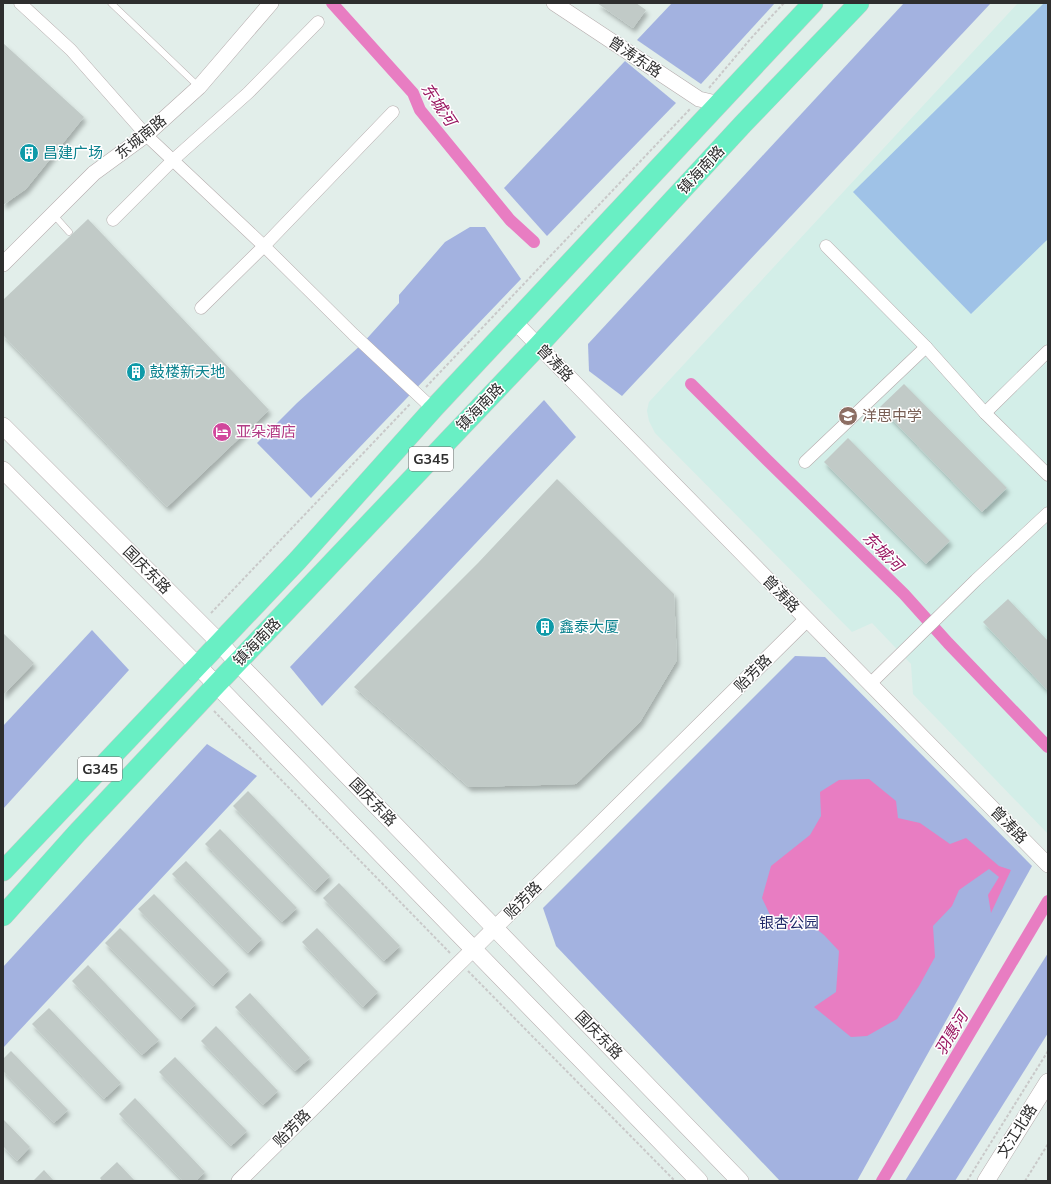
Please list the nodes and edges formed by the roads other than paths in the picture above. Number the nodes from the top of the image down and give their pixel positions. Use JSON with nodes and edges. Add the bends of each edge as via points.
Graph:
{"nodes":[{"id":1,"x":20,"y":3,"type":"edge"},
{"id":2,"x":111,"y":3,"type":"edge"},
{"id":3,"x":271,"y":3,"type":"edge"},
{"id":4,"x":554,"y":3,"type":"edge"},
{"id":5,"x":813,"y":3,"type":"edge"},
{"id":6,"x":859,"y":3,"type":"edge"},
{"id":7,"x":318,"y":22,"type":"dead end"},
{"id":8,"x":199,"y":87,"type":"junction"},
{"id":9,"x":720,"y":104,"type":"junction"},
{"id":10,"x":393,"y":112,"type":"dead end"},
{"id":11,"x":146,"y":135,"type":"junction"},
{"id":12,"x":174,"y":160,"type":"junction"},
{"id":13,"x":53,"y":214,"type":"junction"},
{"id":14,"x":113,"y":220,"type":"dead end"},
{"id":15,"x":69,"y":232,"type":"dead end"},
{"id":16,"x":264,"y":246,"type":"junction"},
{"id":17,"x":826,"y":246,"type":"dead end"},
{"id":18,"x":3,"y":264,"type":"edge"},
{"id":19,"x":200,"y":308,"type":"dead end"},
{"id":20,"x":515,"y":322,"type":"junction"},
{"id":21,"x":538,"y":346,"type":"junction"},
{"id":22,"x":926,"y":347,"type":"junction"},
{"id":23,"x":1048,"y":351,"type":"edge"},
{"id":24,"x":433,"y":408,"type":"junction"},
{"id":25,"x":985,"y":413,"type":"junction"},
{"id":26,"x":3,"y":426,"type":"edge"},
{"id":27,"x":805,"y":462,"type":"dead end"},
{"id":28,"x":3,"y":470,"type":"edge"},
{"id":29,"x":1048,"y":475,"type":"edge"},
{"id":30,"x":1048,"y":513,"type":"edge"},
{"id":31,"x":806,"y":620,"type":"junction"},
{"id":32,"x":219,"y":642,"type":"junction"},
{"id":33,"x":237,"y":662,"type":"junction"},
{"id":34,"x":198,"y":666,"type":"junction"},
{"id":35,"x":870,"y":684,"type":"junction"},
{"id":36,"x":216,"y":685,"type":"junction"},
{"id":37,"x":1048,"y":865,"type":"edge"},
{"id":38,"x":3,"y":871,"type":"edge"},
{"id":39,"x":3,"y":916,"type":"edge"},
{"id":40,"x":495,"y":928,"type":"junction"},
{"id":41,"x":473,"y":950,"type":"junction"},
{"id":42,"x":1048,"y":1082,"type":"edge"},
{"id":43,"x":1048,"y":1100,"type":"edge"},
{"id":44,"x":239,"y":1181,"type":"edge"},
{"id":45,"x":699,"y":1181,"type":"edge"},
{"id":46,"x":740,"y":1181,"type":"edge"},
{"id":47,"x":986,"y":1181,"type":"edge"},
{"id":48,"x":998,"y":1181,"type":"edge"}],
"edges":[{"from":1,"to":11,"type":"street","via":[[71,50]]},
{"from":2,"to":8,"type":"lane"},
{"from":3,"to":8,"type":"street","name":"东城南路"},
{"from":4,"to":9,"type":"street","name":"曾涛东路","via":[[699,100]]},
{"from":5,"to":9,"type":"highway","name":"镇海南路","number":"G345"},
{"from":6,"to":21,"type":"highway","name":"镇海南路","number":"G345","via":[[743,124]]},
{"from":7,"to":12,"type":"street","via":[[248,93]]},
{"from":8,"to":11,"type":"street","name":"东城南路"},
{"from":9,"to":20,"type":"highway","name":"镇海南路","number":"G345"},
{"from":10,"to":16,"type":"street"},
{"from":11,"to":12,"type":"street"},
{"from":11,"to":13,"type":"street","name":"东城南路","via":[[94,173]]},
{"from":12,"to":14,"type":"street"},
{"from":12,"to":16,"type":"street"},
{"from":13,"to":15,"type":"lane"},
{"from":13,"to":18,"type":"street","name":"东城南路"},
{"from":16,"to":19,"type":"street"},
{"from":16,"to":24,"type":"street"},
{"from":17,"to":22,"type":"street"},
{"from":20,"to":21,"type":"street","name":"曾涛路"},
{"from":20,"to":24,"type":"highway","name":"镇海南路","number":"G345"},
{"from":21,"to":31,"type":"street","name":"曾涛路"},
{"from":21,"to":33,"type":"highway","name":"镇海南路","number":"G345"},
{"from":22,"to":25,"type":"street"},
{"from":22,"to":27,"type":"street"},
{"from":23,"to":25,"type":"street"},
{"from":24,"to":32,"type":"highway","name":"镇海南路","number":"G345","via":[[298,560]]},
{"from":25,"to":29,"type":"street"},
{"from":26,"to":32,"type":"main road","name":"国庆东路"},
{"from":28,"to":34,"type":"main road","name":"国庆东路"},
{"from":30,"to":35,"type":"street"},
{"from":31,"to":35,"type":"street","name":"曾涛路"},
{"from":31,"to":40,"type":"street","name":"贻芳路"},
{"from":32,"to":33,"type":"main road","name":"国庆东路"},
{"from":32,"to":34,"type":"highway","name":"镇海南路","number":"G345"},
{"from":33,"to":36,"type":"highway","name":"镇海南路","number":"G345"},
{"from":33,"to":40,"type":"main road","name":"国庆东路"},
{"from":34,"to":36,"type":"main road","name":"国庆东路"},
{"from":34,"to":38,"type":"highway","name":"镇海南路","number":"G345"},
{"from":35,"to":37,"type":"street","name":"曾涛路"},
{"from":36,"to":39,"type":"highway","name":"镇海南路","number":"G345"},
{"from":36,"to":41,"type":"main road","name":"国庆东路"},
{"from":40,"to":41,"type":"street","name":"贻芳路"},
{"from":40,"to":46,"type":"main road","name":"国庆东路"},
{"from":41,"to":44,"type":"street","name":"贻芳路"},
{"from":41,"to":45,"type":"main road","name":"国庆东路"},
{"from":42,"to":47,"type":"main road","name":"文江北路"},
{"from":43,"to":48,"type":"main road"}]}
